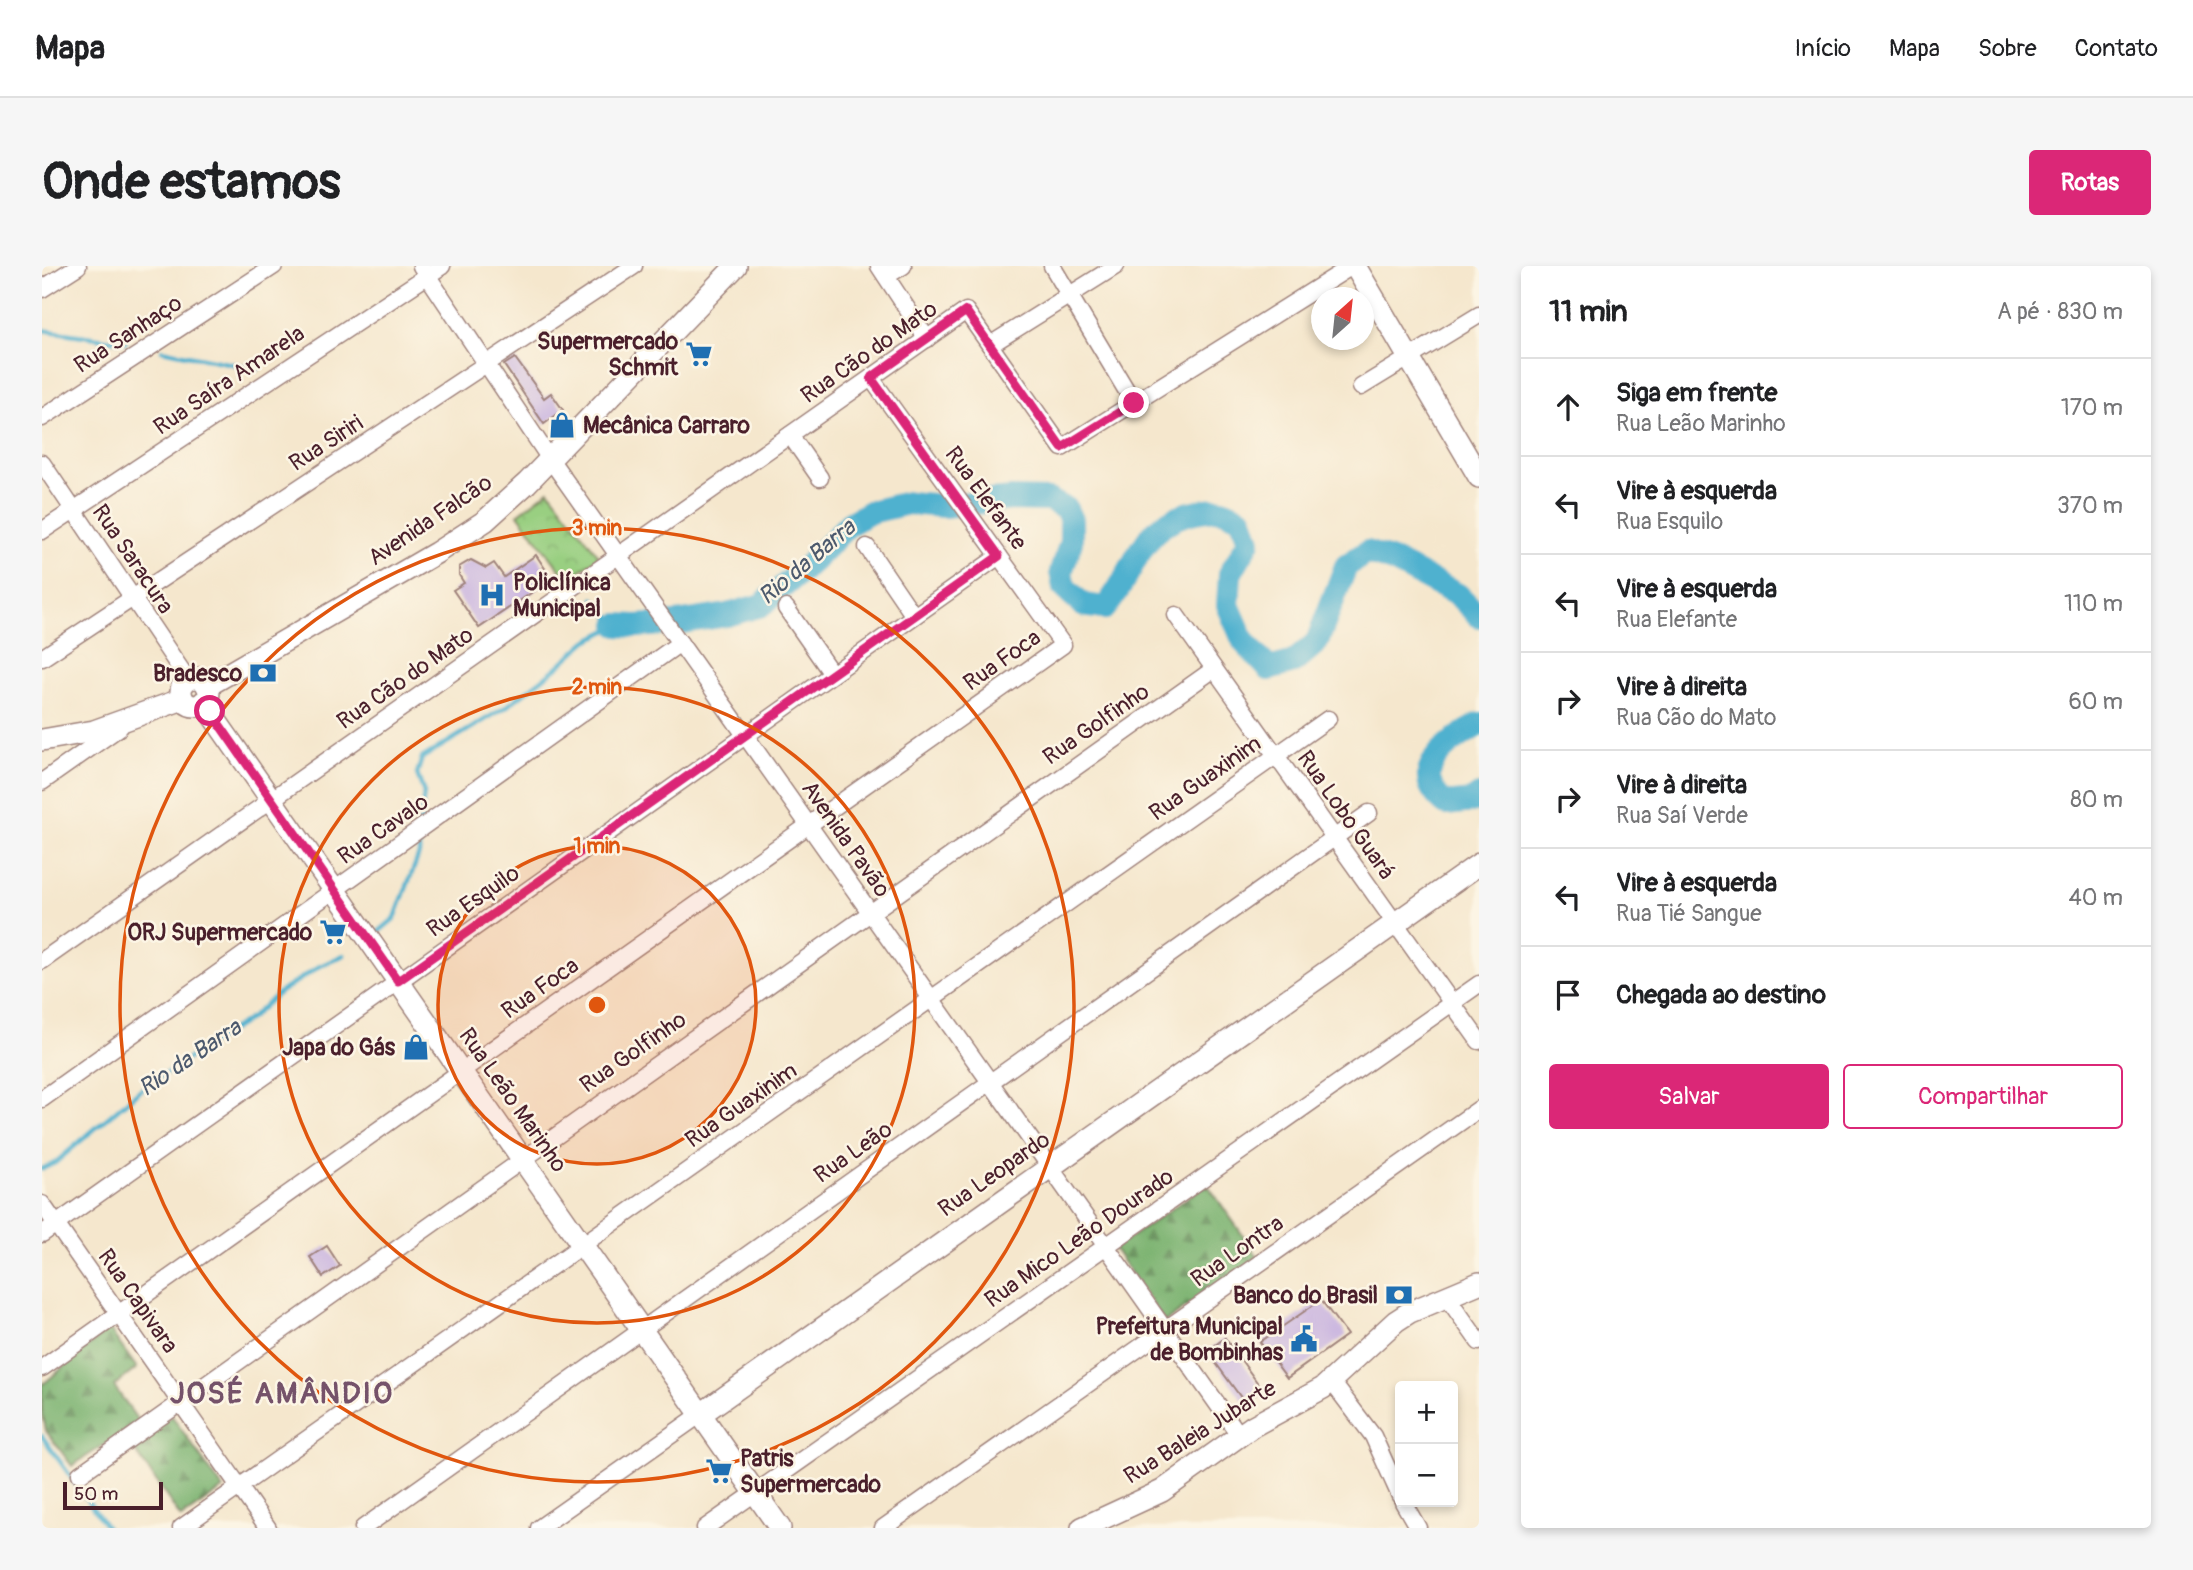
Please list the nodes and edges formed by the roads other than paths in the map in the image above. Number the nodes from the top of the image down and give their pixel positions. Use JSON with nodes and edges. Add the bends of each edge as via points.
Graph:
{"nodes":[{"id":1,"x":78,"y":266,"type":"edge"},
{"id":2,"x":274,"y":266,"type":"edge"},
{"id":3,"x":442,"y":266,"type":"edge"},
{"id":4,"x":635,"y":266,"type":"edge"},
{"id":5,"x":736,"y":266,"type":"edge"},
{"id":6,"x":902,"y":266,"type":"edge"},
{"id":7,"x":1052,"y":266,"type":"edge"},
{"id":8,"x":1116,"y":266,"type":"edge"},
{"id":9,"x":1353,"y":266,"type":"edge"},
{"id":10,"x":424,"y":271,"type":"edge"},
{"id":11,"x":882,"y":271,"type":"edge"},
{"id":12,"x":42,"y":289,"type":"edge"},
{"id":13,"x":1069,"y":295,"type":"junction"},
{"id":14,"x":1479,"y":315,"type":"edge"},
{"id":15,"x":927,"y":339,"type":"junction"},
{"id":16,"x":990,"y":345,"type":"junction"},
{"id":17,"x":1409,"y":358,"type":"junction"},
{"id":18,"x":486,"y":364,"type":"junction"},
{"id":19,"x":871,"y":378,"type":"junction"},
{"id":20,"x":1361,"y":387,"type":"dead end"},
{"id":21,"x":1134,"y":403,"type":"junction"},
{"id":22,"x":42,"y":418,"type":"edge"},
{"id":23,"x":790,"y":435,"type":"junction"},
{"id":24,"x":1471,"y":444,"type":"edge"},
{"id":25,"x":550,"y":459,"type":"junction"},
{"id":26,"x":42,"y":463,"type":"edge"},
{"id":27,"x":1479,"y":477,"type":"edge"},
{"id":28,"x":820,"y":478,"type":"dead end"},
{"id":29,"x":73,"y":511,"type":"junction"},
{"id":30,"x":42,"y":531,"type":"edge"},
{"id":31,"x":867,"y":547,"type":"dead end"},
{"id":32,"x":618,"y":556,"type":"junction"},
{"id":33,"x":999,"y":556,"type":"junction"},
{"id":34,"x":132,"y":598,"type":"junction"},
{"id":35,"x":786,"y":608,"type":"dead end"},
{"id":36,"x":1176,"y":615,"type":"dead end"},
{"id":37,"x":914,"y":616,"type":"junction"},
{"id":38,"x":680,"y":643,"type":"junction"},
{"id":39,"x":1063,"y":645,"type":"joint"},
{"id":40,"x":42,"y":658,"type":"edge"},
{"id":41,"x":1214,"y":669,"type":"junction"},
{"id":42,"x":832,"y":674,"type":"junction"},
{"id":43,"x":195,"y":692,"type":"junction"},
{"id":44,"x":1328,"y":719,"type":"dead end"},
{"id":45,"x":130,"y":720,"type":"junction"},
{"id":46,"x":745,"y":735,"type":"junction"},
{"id":47,"x":42,"y":740,"type":"edge"},
{"id":48,"x":1276,"y":756,"type":"junction"},
{"id":49,"x":42,"y":782,"type":"edge"},
{"id":50,"x":271,"y":800,"type":"junction"},
{"id":51,"x":1370,"y":813,"type":"dead end"},
{"id":52,"x":809,"y":826,"type":"junction"},
{"id":53,"x":1334,"y":838,"type":"junction"},
{"id":54,"x":1479,"y":864,"type":"edge"},
{"id":55,"x":335,"y":891,"type":"junction"},
{"id":56,"x":870,"y":912,"type":"junction"},
{"id":57,"x":1395,"y":923,"type":"junction"},
{"id":58,"x":42,"y":961,"type":"edge"},
{"id":59,"x":398,"y":981,"type":"junction"},
{"id":60,"x":1479,"y":984,"type":"edge"},
{"id":61,"x":931,"y":999,"type":"junction"},
{"id":62,"x":1452,"y":1003,"type":"junction"},
{"id":63,"x":1479,"y":1041,"type":"edge"},
{"id":64,"x":461,"y":1071,"type":"junction"},
{"id":65,"x":990,"y":1083,"type":"junction"},
{"id":66,"x":42,"y":1099,"type":"edge"},
{"id":67,"x":1479,"y":1109,"type":"edge"},
{"id":68,"x":522,"y":1159,"type":"junction"},
{"id":69,"x":1050,"y":1167,"type":"junction"},
{"id":70,"x":42,"y":1204,"type":"edge"},
{"id":71,"x":56,"y":1224,"type":"junction"},
{"id":72,"x":42,"y":1234,"type":"edge"},
{"id":73,"x":582,"y":1245,"type":"junction"},
{"id":74,"x":1106,"y":1246,"type":"junction"},
{"id":75,"x":1479,"y":1283,"type":"edge"},
{"id":76,"x":1447,"y":1297,"type":"junction"},
{"id":77,"x":119,"y":1314,"type":"junction"},
{"id":78,"x":642,"y":1330,"type":"junction"},
{"id":79,"x":1165,"y":1330,"type":"junction"},
{"id":80,"x":1479,"y":1342,"type":"edge"},
{"id":81,"x":42,"y":1368,"type":"edge"},
{"id":82,"x":1332,"y":1382,"type":"junction"},
{"id":83,"x":180,"y":1402,"type":"junction"},
{"id":84,"x":701,"y":1414,"type":"junction"},
{"id":85,"x":1240,"y":1436,"type":"junction"},
{"id":86,"x":80,"y":1474,"type":"dead end"},
{"id":87,"x":1395,"y":1485,"type":"edge"},
{"id":88,"x":239,"y":1487,"type":"junction"},
{"id":89,"x":755,"y":1492,"type":"junction"},
{"id":90,"x":1406,"y":1507,"type":"edge"},
{"id":91,"x":181,"y":1528,"type":"edge"},
{"id":92,"x":268,"y":1528,"type":"edge"},
{"id":93,"x":363,"y":1528,"type":"edge"},
{"id":94,"x":539,"y":1528,"type":"edge"},
{"id":95,"x":705,"y":1528,"type":"edge"},
{"id":96,"x":780,"y":1528,"type":"edge"},
{"id":97,"x":883,"y":1528,"type":"edge"},
{"id":98,"x":1082,"y":1528,"type":"edge"},
{"id":99,"x":1418,"y":1528,"type":"edge"}],
"edges":[{"from":1,"to":12,"type":"street"},
{"from":2,"to":22,"type":"street","name":"Rua Sanhaço"},
{"from":3,"to":10,"type":"street","name":"Rua Saíra Amarela"},
{"from":4,"to":18,"type":"street","name":"Rua Siriri"},
{"from":5,"to":25,"type":"street","name":"Avenida Falcão"},
{"from":6,"to":11,"type":"street"},
{"from":7,"to":13,"type":"street"},
{"from":8,"to":13,"type":"street"},
{"from":9,"to":17,"type":"street"},
{"from":9,"to":21,"type":"street"},
{"from":10,"to":18,"type":"street","name":"Avenida Pavão"},
{"from":10,"to":29,"type":"street","name":"Rua Saíra Amarela"},
{"from":11,"to":15,"type":"street"},
{"from":13,"to":16,"type":"street"},
{"from":13,"to":21,"type":"street"},
{"from":14,"to":17,"type":"street"},
{"from":15,"to":16,"type":"street","name":"Rua Cão do Mato","via":[[966,311]]},
{"from":15,"to":19,"type":"street","name":"Rua Cão do Mato"},
{"from":16,"to":21,"type":"street","via":[[1062,448]]},
{"from":17,"to":20,"type":"street"},
{"from":17,"to":24,"type":"street"},
{"from":18,"to":25,"type":"street","name":"Avenida Pavão"},
{"from":18,"to":34,"type":"street","name":"Rua Siriri"},
{"from":19,"to":23,"type":"street","name":"Rua Cão do Mato"},
{"from":19,"to":33,"type":"street","name":"Rua Elefante"},
{"from":23,"to":28,"type":"street"},
{"from":23,"to":32,"type":"street","name":"Rua Cão do Mato"},
{"from":24,"to":27,"type":"street"},
{"from":25,"to":32,"type":"street","name":"Avenida Pavão"},
{"from":25,"to":43,"type":"street","name":"Avenida Falcão","via":[[507,503],[463,536]]},
{"from":26,"to":29,"type":"street","name":"Rua Saracura"},
{"from":29,"to":30,"type":"street","name":"Rua Saíra Amarela"},
{"from":29,"to":34,"type":"street","name":"Rua Saracura"},
{"from":31,"to":37,"type":"street"},
{"from":32,"to":38,"type":"street","name":"Avenida Pavão"},
{"from":32,"to":50,"type":"street","name":"Rua Cão do Mato"},
{"from":33,"to":37,"type":"street","name":"Rua Esquilo"},
{"from":33,"to":39,"type":"street","name":"Rua Elefante"},
{"from":34,"to":40,"type":"street","name":"Rua Siriri"},
{"from":34,"to":43,"type":"street","name":"Rua Saracura"},
{"from":35,"to":42,"type":"street"},
{"from":36,"to":41,"type":"street","name":"Rua Lobo Guará"},
{"from":37,"to":42,"type":"street","name":"Rua Esquilo"},
{"from":38,"to":46,"type":"street","name":"Avenida Pavão"},
{"from":38,"to":55,"type":"street","name":"Rua Cavalo"},
{"from":39,"to":52,"type":"street","name":"Rua Foca"},
{"from":41,"to":48,"type":"street","name":"Rua Lobo Guará"},
{"from":41,"to":56,"type":"street","name":"Rua Golfinho"},
{"from":42,"to":46,"type":"street","name":"Rua Esquilo"},
{"from":43,"to":45,"type":"street","name":"Avenida Falcão"},
{"from":43,"to":50,"type":"street","name":"Rua Leão Marinho"},
{"from":44,"to":48,"type":"street","name":"Rua Guaxinim"},
{"from":45,"to":47,"type":"street","name":"Avenida Falcão"},
{"from":45,"to":49,"type":"street"},
{"from":46,"to":52,"type":"street","name":"Avenida Pavão"},
{"from":46,"to":59,"type":"street","name":"Rua Esquilo"},
{"from":48,"to":53,"type":"street","name":"Rua Lobo Guará"},
{"from":48,"to":61,"type":"street","name":"Rua Guaxinim"},
{"from":50,"to":55,"type":"street","name":"Rua Leão Marinho"},
{"from":50,"to":58,"type":"street","name":"Rua Cão do Mato"},
{"from":51,"to":53,"type":"street","name":"Rua Leão"},
{"from":52,"to":56,"type":"street","name":"Avenida Pavão"},
{"from":52,"to":64,"type":"street","name":"Rua Foca"},
{"from":53,"to":57,"type":"street","name":"Rua Lobo Guará"},
{"from":53,"to":65,"type":"street","name":"Rua Leão"},
{"from":54,"to":57,"type":"street","name":"Rua Leopardo"},
{"from":55,"to":59,"type":"street","name":"Rua Leão Marinho"},
{"from":55,"to":66,"type":"street","name":"Rua Cavalo"},
{"from":56,"to":61,"type":"street","name":"Avenida Pavão"},
{"from":56,"to":68,"type":"street","name":"Rua Golfinho"},
{"from":57,"to":62,"type":"street","name":"Rua Lobo Guará"},
{"from":57,"to":69,"type":"street","name":"Rua Leopardo"},
{"from":59,"to":64,"type":"street","name":"Rua Leão Marinho"},
{"from":59,"to":71,"type":"street","name":"Rua Esquilo"},
{"from":60,"to":62,"type":"street","name":"Rua Mico Leão Dourado"},
{"from":61,"to":65,"type":"street","name":"Avenida Pavão"},
{"from":61,"to":73,"type":"street","name":"Rua Guaxinim"},
{"from":62,"to":63,"type":"street","name":"Rua Lobo Guará"},
{"from":62,"to":74,"type":"street","name":"Rua Mico Leão Dourado"},
{"from":64,"to":68,"type":"street","name":"Rua Leão Marinho"},
{"from":64,"to":77,"type":"street","name":"Rua Foca"},
{"from":65,"to":69,"type":"street","name":"Avenida Pavão"},
{"from":65,"to":78,"type":"street","name":"Rua Leão"},
{"from":67,"to":79,"type":"street","name":"Rua Lontra"},
{"from":68,"to":73,"type":"street","name":"Rua Leão Marinho"},
{"from":68,"to":83,"type":"street","name":"Rua Golfinho"},
{"from":69,"to":74,"type":"street","name":"Avenida Pavão"},
{"from":69,"to":84,"type":"street","name":"Rua Leopardo"},
{"from":70,"to":71,"type":"street","name":"Rua Capivara"},
{"from":71,"to":72,"type":"street","name":"Rua Esquilo"},
{"from":71,"to":77,"type":"street","name":"Rua Capivara"},
{"from":73,"to":78,"type":"street","name":"Rua Leão Marinho"},
{"from":73,"to":88,"type":"street","name":"Rua Guaxinim"},
{"from":74,"to":79,"type":"street","name":"Avenida Pavão"},
{"from":74,"to":89,"type":"street","name":"Rua Mico Leão Dourado"},
{"from":75,"to":76,"type":"street","name":"Rua Baleia Jubarte"},
{"from":76,"to":80,"type":"street"},
{"from":76,"to":82,"type":"street","name":"Rua Baleia Jubarte","via":[[1396,1321]]},
{"from":77,"to":81,"type":"street","name":"Rua Foca"},
{"from":77,"to":83,"type":"street","name":"Rua Capivara"},
{"from":78,"to":84,"type":"street","name":"Rua Leão Marinho"},
{"from":78,"to":93,"type":"street","name":"Rua Leão"},
{"from":79,"to":85,"type":"street","name":"Avenida Pavão"},
{"from":79,"to":97,"type":"street","name":"Rua Lontra"},
{"from":82,"to":85,"type":"street","name":"Rua Baleia Jubarte"},
{"from":82,"to":87,"type":"street","via":[[1373,1436]]},
{"from":83,"to":86,"type":"street","name":"Rua Golfinho"},
{"from":83,"to":88,"type":"street","name":"Rua Capivara"},
{"from":84,"to":89,"type":"street","name":"Rua Leão Marinho"},
{"from":84,"to":94,"type":"street","name":"Rua Leopardo"},
{"from":85,"to":98,"type":"street","name":"Rua Baleia Jubarte","via":[[1162,1491]]},
{"from":88,"to":91,"type":"street","name":"Rua Guaxinim"},
{"from":88,"to":92,"type":"street","name":"Rua Capivara"},
{"from":89,"to":95,"type":"street","name":"Rua Mico Leão Dourado"},
{"from":89,"to":96,"type":"street","name":"Rua Leão Marinho"},
{"from":90,"to":99,"type":"street"}]}
